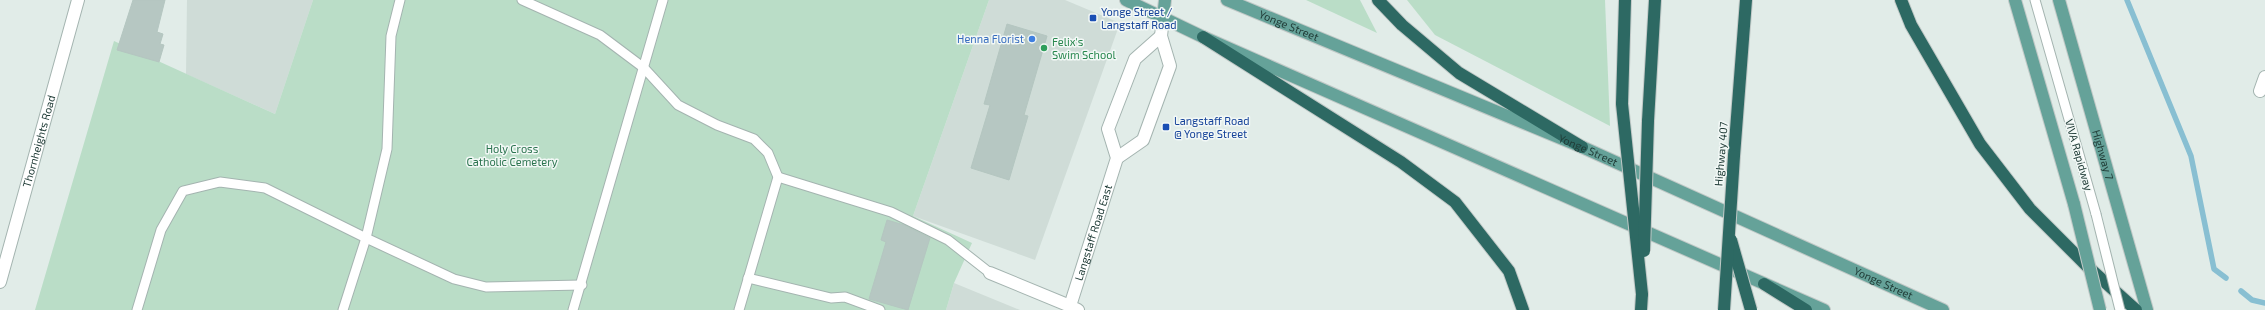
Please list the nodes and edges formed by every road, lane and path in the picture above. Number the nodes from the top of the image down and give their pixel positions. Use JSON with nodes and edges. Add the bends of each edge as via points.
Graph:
{"nodes":[{"id":1,"x":78,"y":0,"type":"edge"},
{"id":2,"x":400,"y":0,"type":"edge"},
{"id":3,"x":522,"y":0,"type":"edge"},
{"id":4,"x":663,"y":0,"type":"edge"},
{"id":5,"x":1126,"y":0,"type":"edge"},
{"id":6,"x":1165,"y":0,"type":"edge"},
{"id":7,"x":1228,"y":0,"type":"edge"},
{"id":8,"x":1378,"y":0,"type":"edge"},
{"id":9,"x":1625,"y":0,"type":"edge"},
{"id":10,"x":1655,"y":0,"type":"edge"},
{"id":11,"x":1746,"y":0,"type":"edge"},
{"id":12,"x":1901,"y":0,"type":"edge"},
{"id":13,"x":2014,"y":0,"type":"edge"},
{"id":14,"x":2035,"y":0,"type":"edge"},
{"id":15,"x":2059,"y":0,"type":"edge"},
{"id":16,"x":1163,"y":18,"type":"junction"},
{"id":17,"x":1160,"y":36,"type":"junction"},
{"id":18,"x":1203,"y":37,"type":"junction"},
{"id":19,"x":644,"y":68,"type":"junction"},
{"id":20,"x":2265,"y":77,"type":"edge"},
{"id":21,"x":2260,"y":91,"type":"dead end"},
{"id":22,"x":1582,"y":147,"type":"junction"},
{"id":23,"x":1117,"y":158,"type":"junction"},
{"id":24,"x":778,"y":177,"type":"junction"},
{"id":25,"x":1728,"y":232,"type":"junction"},
{"id":26,"x":366,"y":238,"type":"junction"},
{"id":27,"x":990,"y":273,"type":"joint"},
{"id":28,"x":748,"y":278,"type":"junction"},
{"id":29,"x":0,"y":282,"type":"edge"},
{"id":30,"x":582,"y":284,"type":"junction"},
{"id":31,"x":1764,"y":284,"type":"junction"},
{"id":32,"x":1642,"y":294,"type":"junction"},
{"id":33,"x":1074,"y":308,"type":"edge"},
{"id":34,"x":137,"y":310,"type":"edge"},
{"id":35,"x":343,"y":310,"type":"edge"},
{"id":36,"x":573,"y":310,"type":"edge"},
{"id":37,"x":739,"y":310,"type":"edge"},
{"id":38,"x":880,"y":310,"type":"edge"},
{"id":39,"x":1523,"y":310,"type":"edge"},
{"id":40,"x":1641,"y":310,"type":"edge"},
{"id":41,"x":1724,"y":310,"type":"edge"},
{"id":42,"x":1751,"y":310,"type":"edge"},
{"id":43,"x":1806,"y":310,"type":"edge"},
{"id":44,"x":1824,"y":310,"type":"edge"},
{"id":45,"x":1943,"y":310,"type":"edge"},
{"id":46,"x":2100,"y":310,"type":"edge"},
{"id":47,"x":2120,"y":310,"type":"edge"},
{"id":48,"x":2136,"y":310,"type":"edge"},
{"id":49,"x":2147,"y":310,"type":"edge"}],
"edges":[{"from":1,"to":29,"type":"street","name":"Thornheights Road"},
{"from":2,"to":26,"type":"lane","via":[[391,36],[387,149]]},
{"from":3,"to":19,"type":"lane","via":[[600,35]]},
{"from":4,"to":19,"type":"lane"},
{"from":5,"to":16,"type":"main road"},
{"from":6,"to":16,"type":"main road"},
{"from":7,"to":22,"type":"main road","name":"Yonge Street"},
{"from":8,"to":22,"type":"highway","via":[[1402,25],[1459,73]]},
{"from":9,"to":32,"type":"highway","bridge":true,"via":[[1622,104]]},
{"from":10,"to":32,"type":"highway","bridge":true},
{"from":11,"to":25,"type":"highway","name":"Highway 407","bridge":true},
{"from":12,"to":48,"type":"highway","via":[[1912,25],[1980,144],[2030,209]]},
{"from":13,"to":46,"type":"main road","bridge":true,"via":[[2074,204]]},
{"from":14,"to":47,"type":"lane","name":"VIVA Rapidway","bridge":true,"via":[[2096,214]]},
{"from":15,"to":49,"type":"main road","name":"Highway 7"},
{"from":16,"to":17,"type":"street"},
{"from":16,"to":18,"type":"main road"},
{"from":17,"to":23,"type":"street","via":[[1135,59],[1108,129]]},
{"from":17,"to":23,"type":"street","via":[[1170,66],[1143,140]]},
{"from":18,"to":31,"type":"main road"},
{"from":18,"to":39,"type":"highway","via":[[1400,162],[1455,202],[1509,271]]},
{"from":19,"to":24,"type":"lane","via":[[678,105],[717,125],[754,139],[768,153]]},
{"from":19,"to":30,"type":"lane"},
{"from":20,"to":21,"type":"street"},
{"from":22,"to":45,"type":"main road","name":"Yonge Street"},
{"from":23,"to":33,"type":"street","name":"Langstaff Road East"},
{"from":24,"to":27,"type":"lane","via":[[891,212],[948,240]]},
{"from":24,"to":28,"type":"lane"},
{"from":25,"to":41,"type":"highway","name":"Highway 407","bridge":true},
{"from":25,"to":42,"type":"highway","bridge":true},
{"from":26,"to":30,"type":"lane","via":[[454,279],[486,287]]},
{"from":26,"to":34,"type":"lane","via":[[265,188],[220,182],[183,191],[161,230]]},
{"from":26,"to":35,"type":"lane"},
{"from":27,"to":33,"type":"street","name":"Langstaff Road East"},
{"from":28,"to":37,"type":"lane"},
{"from":28,"to":38,"type":"lane","via":[[831,298],[845,298]]},
{"from":30,"to":36,"type":"lane"},
{"from":31,"to":43,"type":"highway"},
{"from":31,"to":44,"type":"main road"},
{"from":32,"to":40,"type":"highway"}]}
